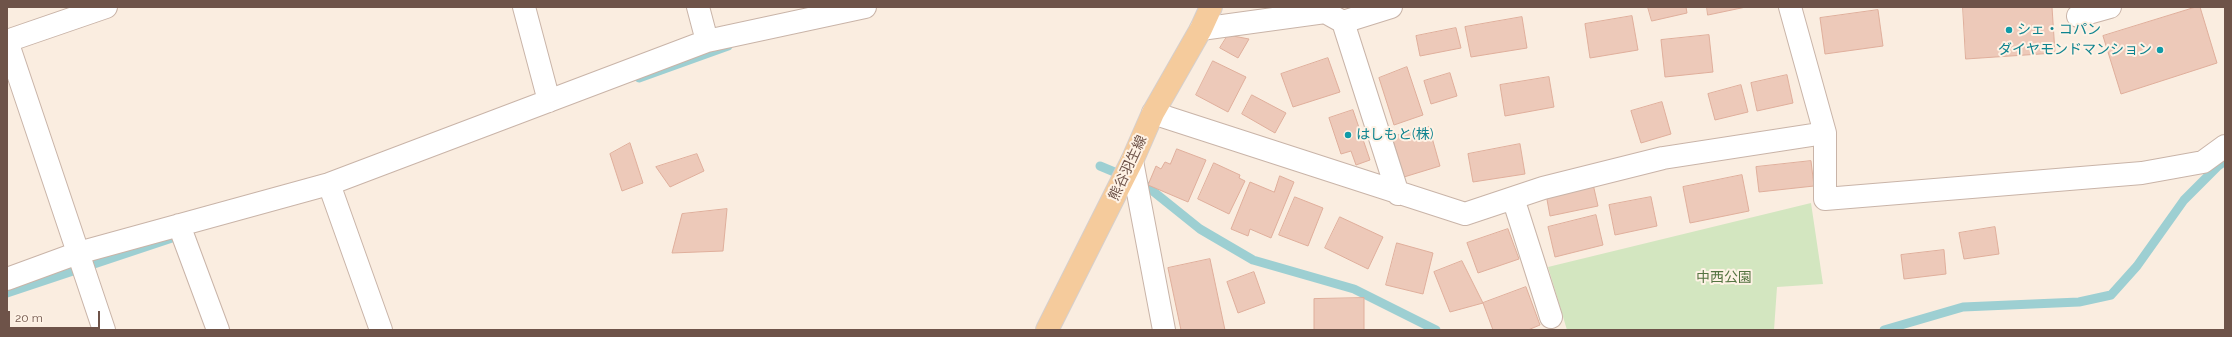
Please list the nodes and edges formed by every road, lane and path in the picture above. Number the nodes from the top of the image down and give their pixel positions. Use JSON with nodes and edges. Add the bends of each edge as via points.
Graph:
{"nodes":[{"id":1,"x":106,"y":7,"type":"edge"},
{"id":2,"x":524,"y":7,"type":"edge"},
{"id":3,"x":698,"y":7,"type":"edge"},
{"id":4,"x":865,"y":7,"type":"edge"},
{"id":5,"x":1211,"y":7,"type":"edge"},
{"id":6,"x":1391,"y":7,"type":"edge"},
{"id":7,"x":1790,"y":7,"type":"edge"},
{"id":8,"x":2110,"y":7,"type":"edge"},
{"id":9,"x":2078,"y":16,"type":"dead end"},
{"id":10,"x":1343,"y":22,"type":"junction"},
{"id":11,"x":1201,"y":29,"type":"junction"},
{"id":12,"x":7,"y":41,"type":"edge"},
{"id":13,"x":707,"y":41,"type":"junction"},
{"id":14,"x":549,"y":101,"type":"junction"},
{"id":15,"x":1153,"y":113,"type":"junction"},
{"id":16,"x":1825,"y":133,"type":"junction"},
{"id":17,"x":2225,"y":146,"type":"edge"},
{"id":18,"x":329,"y":185,"type":"junction"},
{"id":19,"x":1129,"y":189,"type":"junction"},
{"id":20,"x":1398,"y":194,"type":"junction"},
{"id":21,"x":1513,"y":198,"type":"junction"},
{"id":22,"x":182,"y":233,"type":"junction"},
{"id":23,"x":81,"y":262,"type":"junction"},
{"id":24,"x":7,"y":279,"type":"edge"},
{"id":25,"x":1551,"y":317,"type":"dead end"},
{"id":26,"x":104,"y":330,"type":"edge"},
{"id":27,"x":218,"y":330,"type":"edge"},
{"id":28,"x":381,"y":330,"type":"edge"},
{"id":29,"x":1048,"y":330,"type":"edge"},
{"id":30,"x":1164,"y":330,"type":"edge"}],
"edges":[{"from":1,"to":12,"type":"street"},
{"from":2,"to":14,"type":"street"},
{"from":3,"to":13,"type":"street"},
{"from":4,"to":13,"type":"street"},
{"from":5,"to":11,"type":"main road","name":"熊谷羽生線"},
{"from":6,"to":10,"type":"street"},
{"from":7,"to":16,"type":"street"},
{"from":8,"to":9,"type":"street"},
{"from":10,"to":11,"type":"street","via":[[1325,12]]},
{"from":10,"to":20,"type":"street"},
{"from":11,"to":15,"type":"main road","name":"熊谷羽生線"},
{"from":12,"to":23,"type":"street"},
{"from":13,"to":14,"type":"street"},
{"from":14,"to":18,"type":"street"},
{"from":15,"to":19,"type":"main road","name":"熊谷羽生線","via":[[1132,161]]},
{"from":15,"to":20,"type":"street"},
{"from":16,"to":17,"type":"street","via":[[1825,200],[2142,173],[2203,162]]},
{"from":16,"to":21,"type":"street","via":[[1663,158]]},
{"from":18,"to":22,"type":"street"},
{"from":18,"to":28,"type":"street"},
{"from":19,"to":29,"type":"main road","name":"熊谷羽生線"},
{"from":19,"to":30,"type":"street"},
{"from":20,"to":21,"type":"street","via":[[1464,214]]},
{"from":21,"to":25,"type":"street"},
{"from":22,"to":23,"type":"street"},
{"from":22,"to":27,"type":"street"},
{"from":23,"to":24,"type":"street"},
{"from":23,"to":26,"type":"street"}]}
